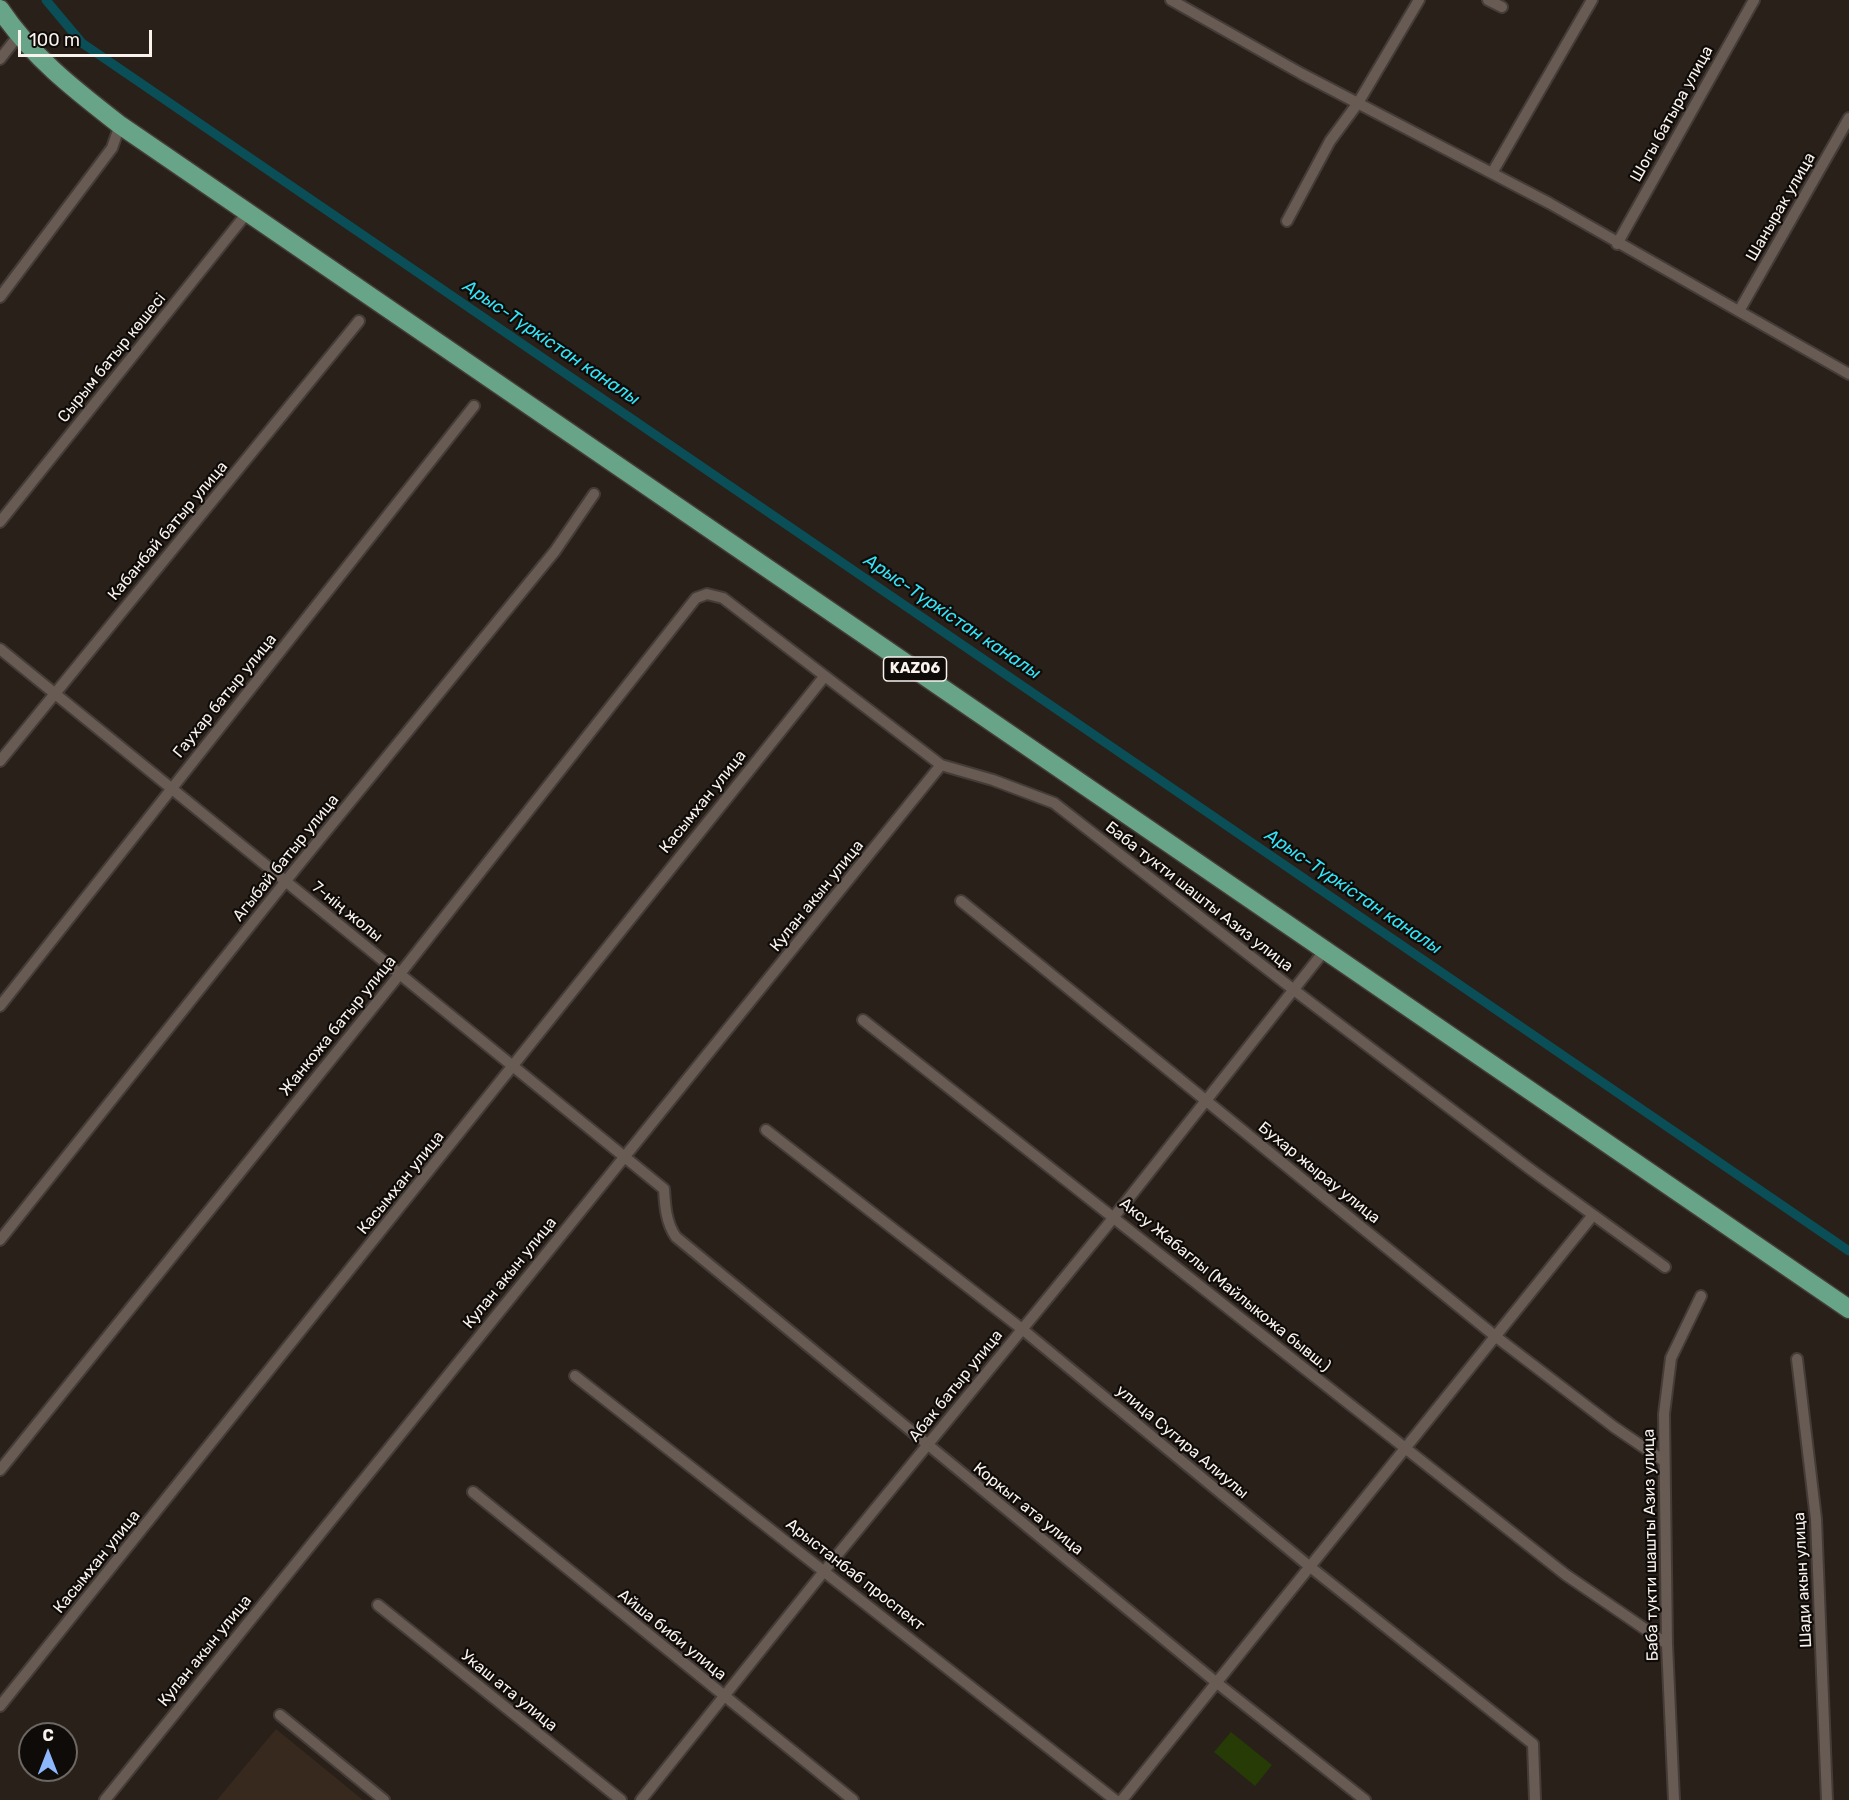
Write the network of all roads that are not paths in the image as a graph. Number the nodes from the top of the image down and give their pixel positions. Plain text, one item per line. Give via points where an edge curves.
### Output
1 (8, 0) edge
2 (1171, 0) edge
3 (1419, 0) edge
4 (1488, 0) edge
5 (1592, 0) edge
6 (1754, 0) edge
7 (1502, 7) dead end
8 (0, 9) edge
9 (18, 36) junction
10 (0, 59) edge
11 (1358, 103) junction
12 (1849, 118) edge
13 (120, 125) junction
14 (1492, 173) junction
15 (247, 213) junction
16 (1287, 221) dead end
17 (1617, 244) junction
18 (0, 297) edge
19 (1738, 311) junction
20 (359, 321) dead end
21 (1849, 374) edge
22 (474, 406) dead end
23 (594, 494) dead end
24 (0, 522) edge
25 (696, 598) joint
26 (0, 649) edge
27 (824, 676) junction
28 (54, 693) junction
29 (0, 761) edge
30 (941, 765) junction
31 (171, 786) junction
32 (286, 882) junction
33 (961, 900) dead end
34 (1325, 950) junction
35 (399, 975) junction
36 (1294, 990) junction
37 (0, 1006) edge
38 (863, 1020) dead end
39 (513, 1063) junction
40 (1205, 1100) junction
41 (766, 1130) dead end
42 (625, 1154) junction
43 (1593, 1215) junction
44 (1115, 1216) junction
45 (676, 1237) joint
46 (0, 1240) edge
47 (1665, 1268) dead end
48 (1849, 1295) edge
49 (1701, 1296) dead end
50 (1849, 1309) edge
51 (1022, 1329) junction
52 (1495, 1336) junction
53 (1797, 1359) dead end
54 (575, 1376) dead end
55 (928, 1446) junction
56 (1404, 1448) junction
57 (1664, 1461) junction
58 (0, 1470) edge
59 (473, 1492) dead end
60 (1309, 1566) junction
61 (825, 1570) junction
62 (378, 1605) dead end
63 (1667, 1644) junction
64 (1217, 1683) junction
65 (724, 1697) junction
66 (0, 1706) edge
67 (279, 1715) dead end
68 (105, 1800) edge
69 (384, 1800) edge
70 (621, 1800) edge
71 (641, 1800) edge
72 (853, 1800) edge
73 (1115, 1800) edge
74 (1122, 1800) edge
75 (1365, 1800) edge
76 (1535, 1800) edge
77 (1674, 1800) edge
78 (1827, 1800) edge

1 - 48 highway, KАZ06 via 27,29 66,69 126,116
2 - 11 street
3 - 11 street
4 - 7 street
5 - 14 street
6 - 17 street, Шогы батыра улица
8 - 9 highway, KАZ06
9 - 10 street
9 - 13 highway, KАZ06 via 59,77
11 - 14 street
11 - 16 street via 1330,141
12 - 19 street, Шанырак улица
13 - 15 highway, KАZ06
13 - 18 street via 112,148
14 - 17 street
15 - 24 street, Сырым батыр көшесі
15 - 34 highway, KАZ06
17 - 19 street
19 - 21 street
20 - 28 street, Кабанбай батыр улица
22 - 31 street, Гаухар батыр улица
23 - 32 street, Агыбай батыр улица via 555,550
25 - 27 street, Баба тукти шашты Азиз улица via 707,594 723,598
25 - 35 street, Жанкожа батыр улица
26 - 28 street, 7-нің жолы
27 - 30 street, Баба тукти шашты Азиз улица
27 - 39 street, Касымхан улица
28 - 29 street, Кабанбай батыр улица
28 - 31 street, 7-нің жолы
30 - 36 street, Баба тукти шашты Азиз улица via 1054,803
30 - 42 street, Кулан акын улица
31 - 32 street, 7-нің жолы
31 - 37 street, Гаухар батыр улица
32 - 35 street, 7-нің жолы
32 - 46 street, Агыбай батыр улица
33 - 40 street, Бухар жырау улица
34 - 36 street, Абак батыр улица
34 - 50 highway, KАZ06
35 - 39 street, 7-нің жолы
35 - 58 street, Жанкожа батыр улица
36 - 40 street, Абак батыр улица
36 - 43 street, Баба тукти шашты Азиз улица
38 - 44 street, Аксу Жабаглы (Майлыкожа бывш.)
39 - 42 street, 7-нің жолы
39 - 66 street, Касымхан улица via 475,1116
40 - 44 street, Абак батыр улица
40 - 52 street, Бухар жырау улица
41 - 51 street, улица Сугира Алиулы
42 - 45 street, 7-нің жолы via 664,1189 666,1212
42 - 68 street, Кулан акын улица
43 - 47 street, Баба тукти шашты Азиз улица
43 - 52 street
44 - 51 street, Абак батыр улица
44 - 56 street, Аксу Жабаглы (Майлыкожа бывш.)
45 - 55 street, Коркыт ата улица
49 - 57 street, Баба тукти шашты Азиз улица via 1671,1358 1664,1414
51 - 55 street, Абак батыр улица
51 - 60 street, улица Сугира Алиулы
52 - 56 street
52 - 57 street, Бухар жырау улица
53 - 78 street, Шади акын улица via 1816,1519
54 - 61 street, Арыстанбаб проспект
55 - 61 street, Абак батыр улица
55 - 64 street, Коркыт ата улица
56 - 60 street
56 - 63 street, Аксу Жабаглы (Майлыкожа бывш.) via 1566,1575
57 - 63 street, Баба тукти шашты Азиз улица
59 - 65 street, Айша биби улица
60 - 64 street
60 - 76 street, улица Сугира Алиулы via 1533,1744
61 - 65 street, Абак батыр улица
61 - 73 street, Арыстанбаб проспект
62 - 70 street, Укаш ата улица
63 - 77 street, Баба тукти шашты Азиз улица
64 - 74 street
64 - 75 street, Коркыт ата улица
65 - 71 street, Абак батыр улица
65 - 72 street, Айша биби улица
67 - 69 street

